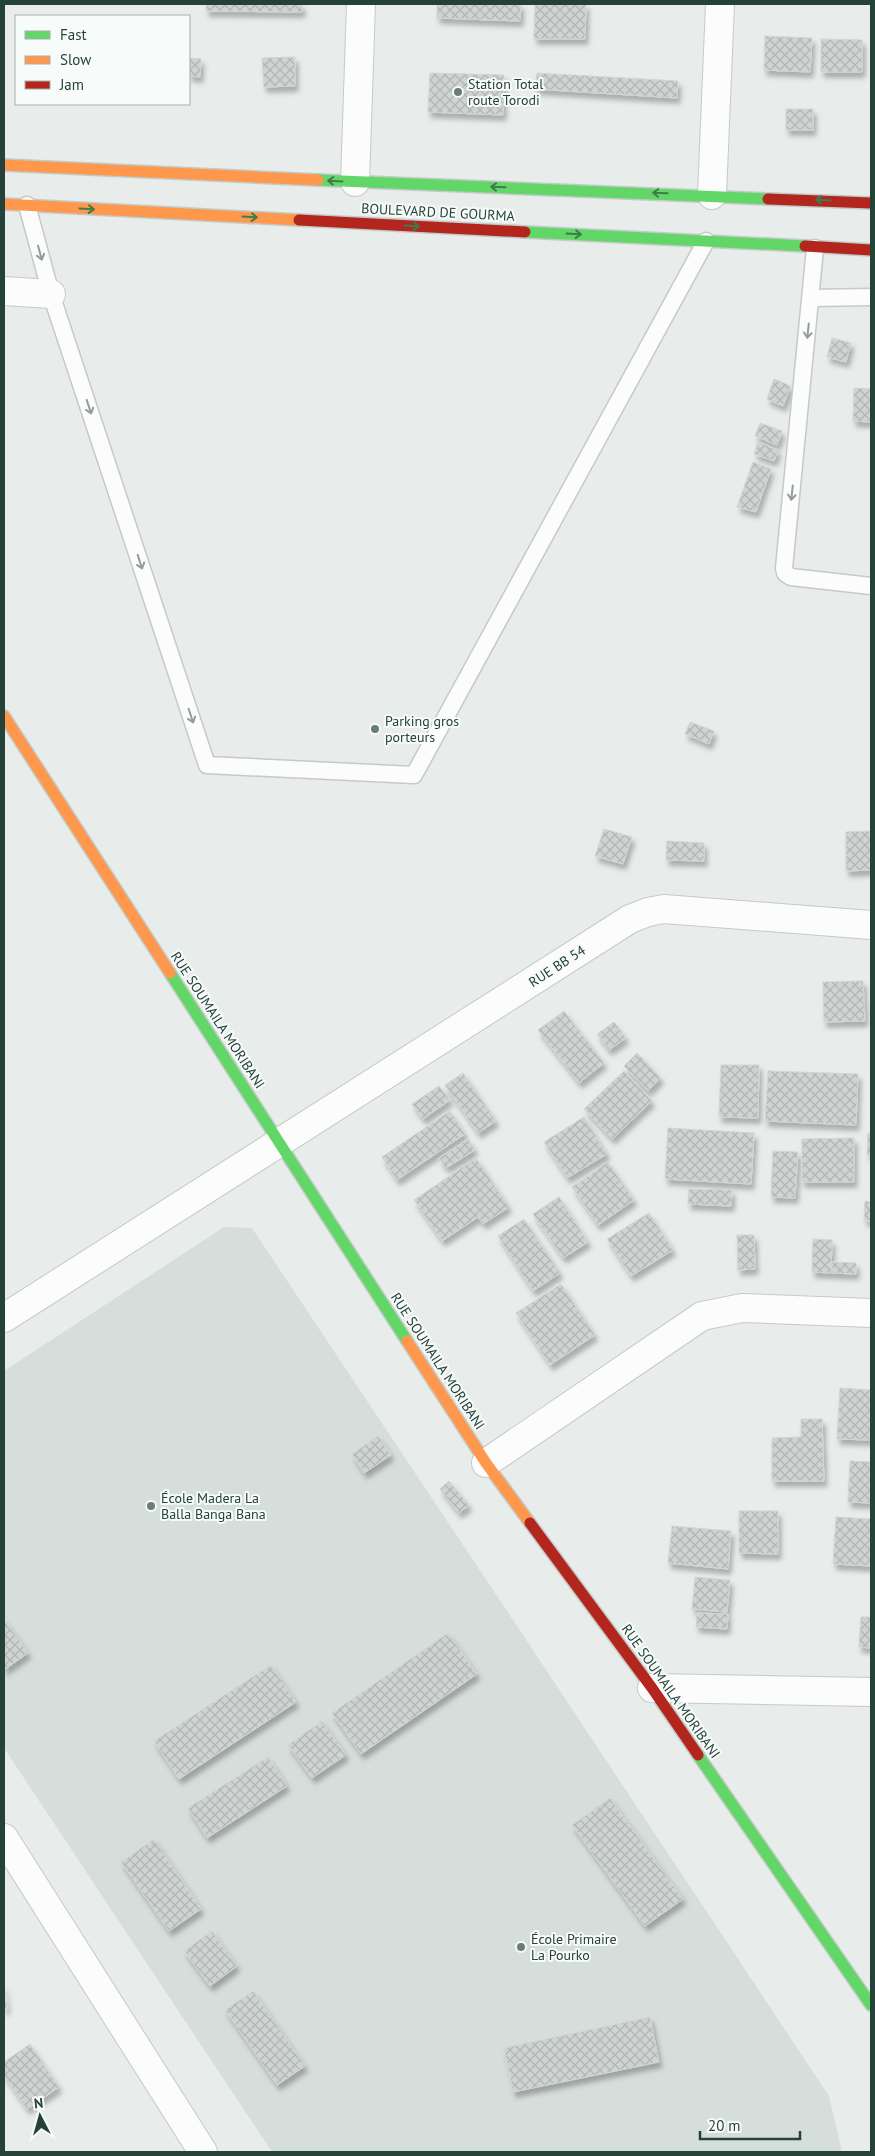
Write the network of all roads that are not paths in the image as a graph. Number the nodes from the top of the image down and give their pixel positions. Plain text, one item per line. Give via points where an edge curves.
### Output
1 (361, 4) edge
2 (720, 4) edge
3 (4, 165) edge
4 (355, 182) junction
5 (712, 195) junction
6 (871, 203) edge
7 (4, 204) edge
8 (27, 206) junction
9 (706, 241) junction
10 (815, 248) junction
11 (871, 250) edge
12 (4, 291) edge
13 (51, 294) junction
14 (871, 297) edge
15 (811, 298) junction
16 (871, 586) edge
17 (4, 716) edge
18 (871, 925) edge
19 (279, 1143) junction
20 (871, 1313) edge
21 (4, 1318) edge
22 (486, 1463) junction
23 (652, 1688) junction
24 (871, 1692) edge
25 (4, 1838) edge
26 (871, 2005) edge
27 (203, 2152) edge

1 - 4 street
2 - 5 street
4 -> 3 main road, BOULEVARD DE GOURMA
5 -> 4 main road, BOULEVARD DE GOURMA
6 -> 5 main road, BOULEVARD DE GOURMA
7 - 8 main road, BOULEVARD DE GOURMA
8 -> 9 main road, BOULEVARD DE GOURMA
8 -> 13 lane
9 - 10 main road, BOULEVARD DE GOURMA
13 -> 9 lane via 207,765 414,775
10 - 11 main road, BOULEVARD DE GOURMA
10 - 15 lane
12 - 13 street
14 - 15 lane
15 -> 16 lane via 785,573 791,577
17 - 19 main road, RUE SOUMAILA MORIBANI
18 - 19 street, RUE BB 54 via 664,910 648,912 630,919
19 - 21 street, RUE BB 54
19 - 22 main road, RUE SOUMAILA MORIBANI
20 - 22 street via 742,1308 702,1316
22 - 23 main road, RUE SOUMAILA MORIBANI
23 - 24 street
23 - 26 main road, RUE SOUMAILA MORIBANI
25 - 27 street

